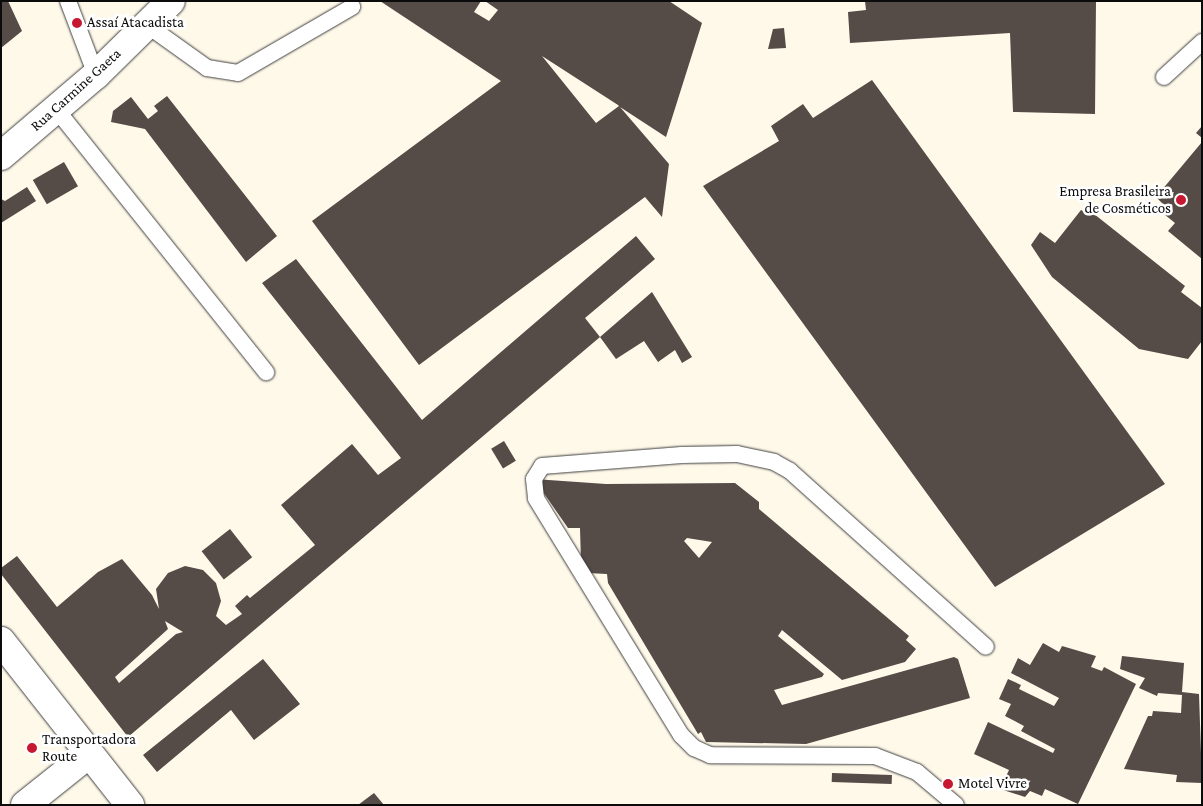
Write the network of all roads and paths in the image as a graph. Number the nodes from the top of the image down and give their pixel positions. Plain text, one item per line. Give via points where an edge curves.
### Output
1 (68, 1) edge
2 (171, 1) edge
3 (352, 6) dead end
4 (147, 25) junction
5 (1202, 42) edge
6 (96, 74) junction
7 (1164, 77) dead end
8 (56, 109) junction
9 (1, 156) edge
10 (266, 372) dead end
11 (1, 641) edge
12 (986, 647) dead end
13 (89, 754) junction
14 (25, 805) edge
15 (130, 805) edge
16 (956, 805) edge

1 - 6 lane
2 - 4 street, Rua Carmine Gaeta
3 - 4 lane via 238,73 207,68
4 - 6 street, Rua Carmine Gaeta
5 - 7 lane
6 - 8 street, Rua Carmine Gaeta
8 - 9 street, Rua Carmine Gaeta
8 - 10 lane
11 - 13 street
12 - 16 lane via 790,471 774,462 737,454 682,455 542,466 534,479 536,498 681,735 694,748 710,755 875,756 917,772
13 - 14 street
13 - 15 street

